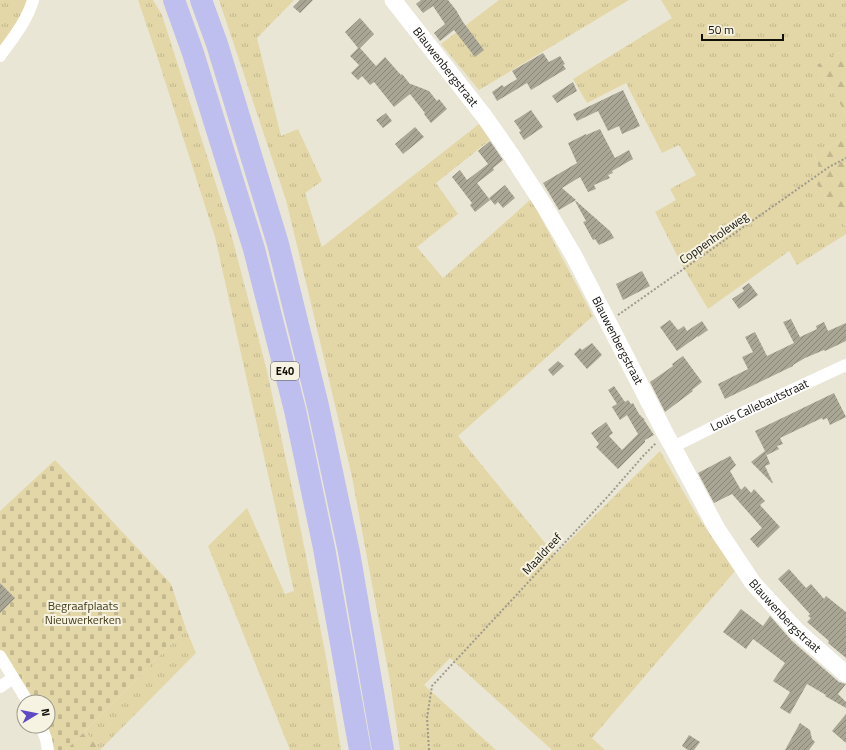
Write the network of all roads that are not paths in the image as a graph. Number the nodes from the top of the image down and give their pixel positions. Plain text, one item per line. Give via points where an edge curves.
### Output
1 (32, 0) edge
2 (174, 0) edge
3 (201, 0) edge
4 (393, 0) edge
5 (0, 56) edge
6 (846, 364) edge
7 (670, 441) junction
8 (0, 656) edge
9 (846, 674) edge
10 (13, 678) junction
11 (0, 687) edge
12 (23, 694) edge
13 (44, 734) edge
14 (48, 750) edge
15 (360, 750) edge
16 (383, 750) edge

1 - 5 street via 27,15
2 - 15 highway, E40 via 254,249 295,410 324,548
3 - 16 highway, E40 via 217,44 278,244 318,406 349,552
4 - 7 street, Blauwenbergstraat via 484,116 545,207 574,256
6 - 7 street, Louis Callebautstraat via 734,417
7 - 9 street, Blauwenbergstraat via 717,529 754,583 797,631
8 - 10 street
10 - 11 street
10 - 12 street
13 - 14 street

